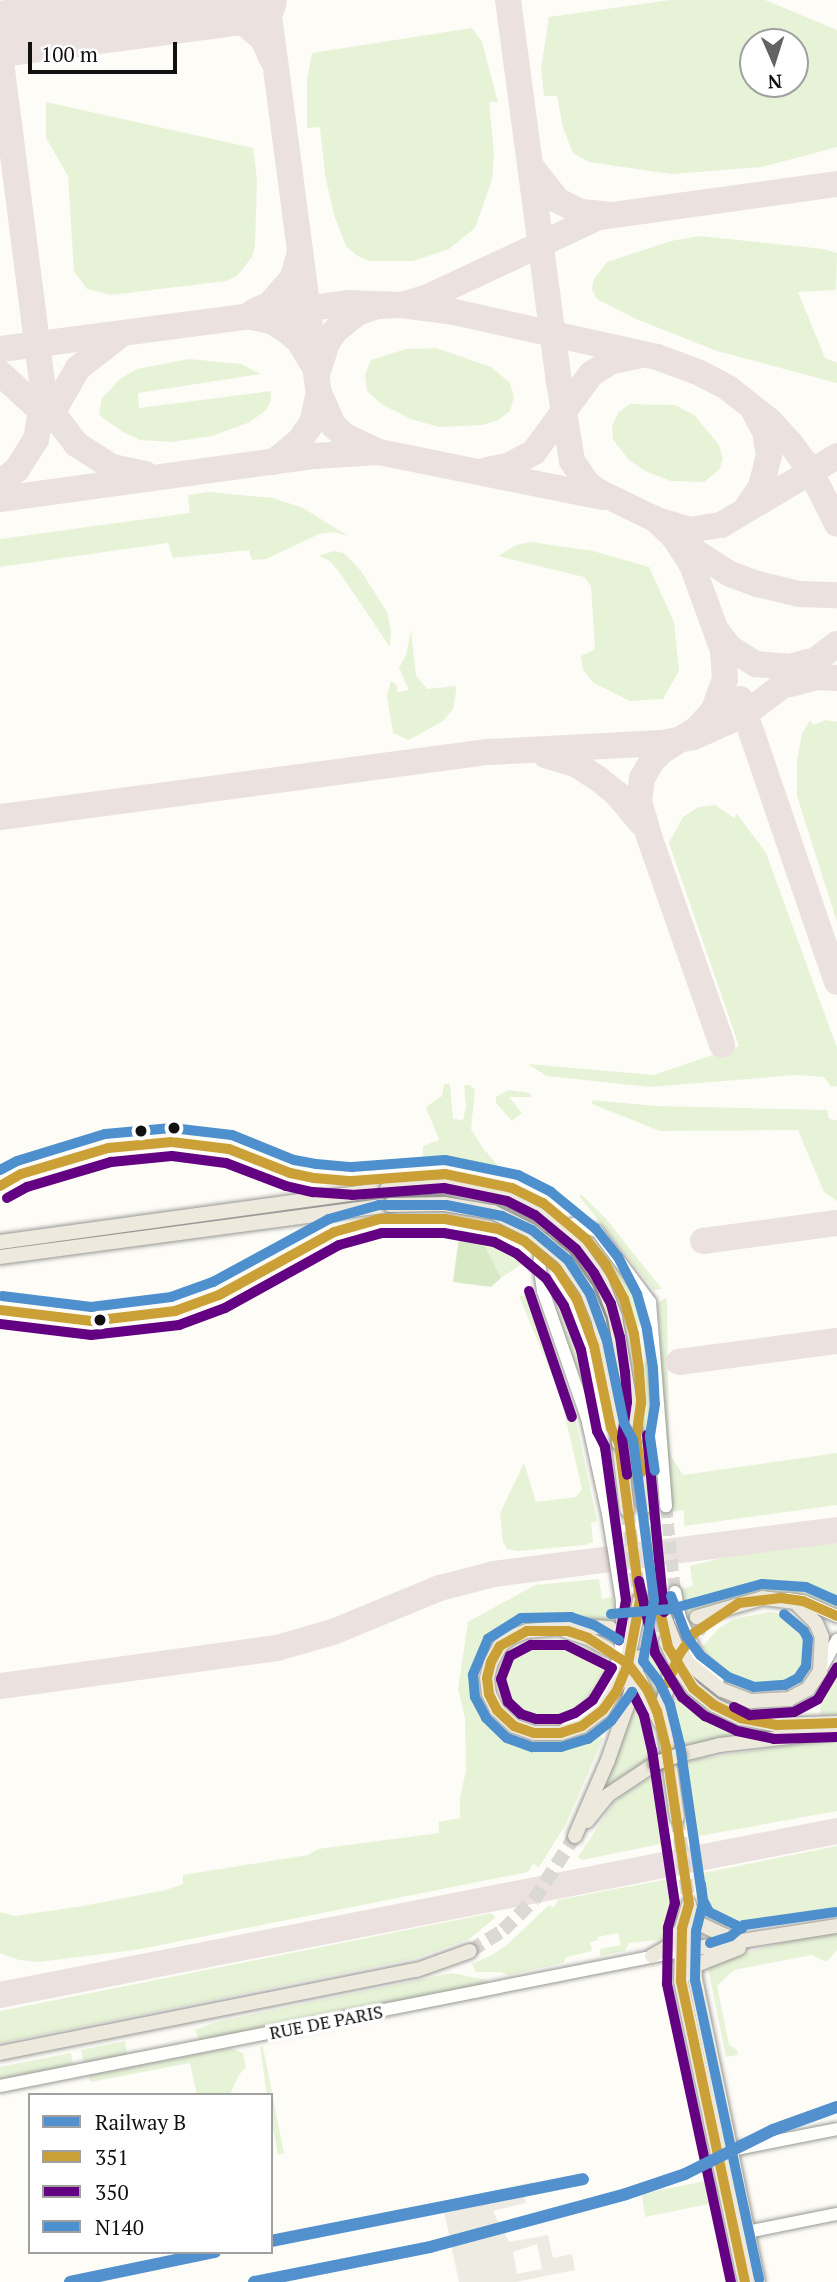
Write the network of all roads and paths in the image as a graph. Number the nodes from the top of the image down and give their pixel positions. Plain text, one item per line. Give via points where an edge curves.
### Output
1 (0, 1242) edge
2 (0, 1257) edge
3 (645, 1506) tunnel mouth
4 (666, 1506) tunnel mouth
5 (627, 1510) tunnel mouth
6 (675, 1592) tunnel mouth
7 (781, 1598) junction
8 (837, 1616) edge
9 (699, 1622) tunnel mouth
10 (610, 1628) tunnel mouth
11 (547, 1629) junction
12 (837, 1640) edge
13 (608, 1648) dead end
14 (820, 1671) junction
15 (670, 1674) dead end
16 (638, 1676) dead end
17 (751, 1701) junction
18 (837, 1723) edge
19 (561, 1732) junction
20 (837, 1732) edge
21 (666, 1747) junction
22 (677, 1817) tunnel mouth
23 (689, 1904) junction
24 (837, 1926) edge
25 (682, 1929) junction
26 (741, 1940) junction
27 (686, 1950) junction
28 (470, 1951) tunnel mouth
29 (652, 1956) junction
30 (686, 1968) junction
31 (0, 2053) edge
32 (0, 2086) edge
33 (837, 2129) edge
34 (731, 2150) junction
35 (837, 2214) edge
36 (747, 2232) junction
37 (745, 2282) edge
38 (758, 2282) edge

1 - 3 main road, bridge via 387,1189 475,1187 525,1205 579,1249 601,1280 625,1358
2 - 5 main road, bridge via 390,1205 444,1204 493,1212 531,1231 564,1258 586,1289 608,1364
4 - 19 street via 650,1302 597,1231 574,1224 541,1250 539,1264 543,1291 587,1419 608,1514 623,1634 617,1664 605,1689
6 - 17 street via 680,1618 698,1657 716,1678
7 - 8 street via 803,1601
7 - 9 main road via 739,1603
7 - 14 main road via 795,1602 816,1623 822,1637
10 - 11 main road
11 - 13 main road via 588,1638
11 - 19 main road via 527,1631 500,1646 491,1662 488,1686 497,1710 514,1726 534,1733
12 - 14 street
14 - 17 main road via 808,1689 789,1699
15 - 21 main road via 664,1699
16 - 21 main road via 657,1711
17 - 18 main road via 722,1690 689,1664 656,1596 668,1647 679,1668 693,1688 715,1706 741,1718 777,1725
19 - 20 main road, bridge via 582,1726 603,1710 616,1692 631,1652 640,1600 640,1651 629,1700 575,1836 608,1795 656,1763 720,1745
21 - 22 main road
23 - 25 main road
23 - 26 main road via 698,1923
23 - 27 main road via 693,1931
24 - 26 main road
25 - 27 main road
25 - 29 main road, RUE DE PARIS via 669,1946
26 - 27 main road
26 - 30 main road via 739,1948
27 - 29 street, RUE DE PARIS
27 - 30 main road
28 - 31 main road via 417,1970
29 - 32 street, RUE DE PARIS
30 - 34 main road
30 - 37 main road
33 - 34 street
34 - 36 main road
35 - 36 street
36 - 38 main road

